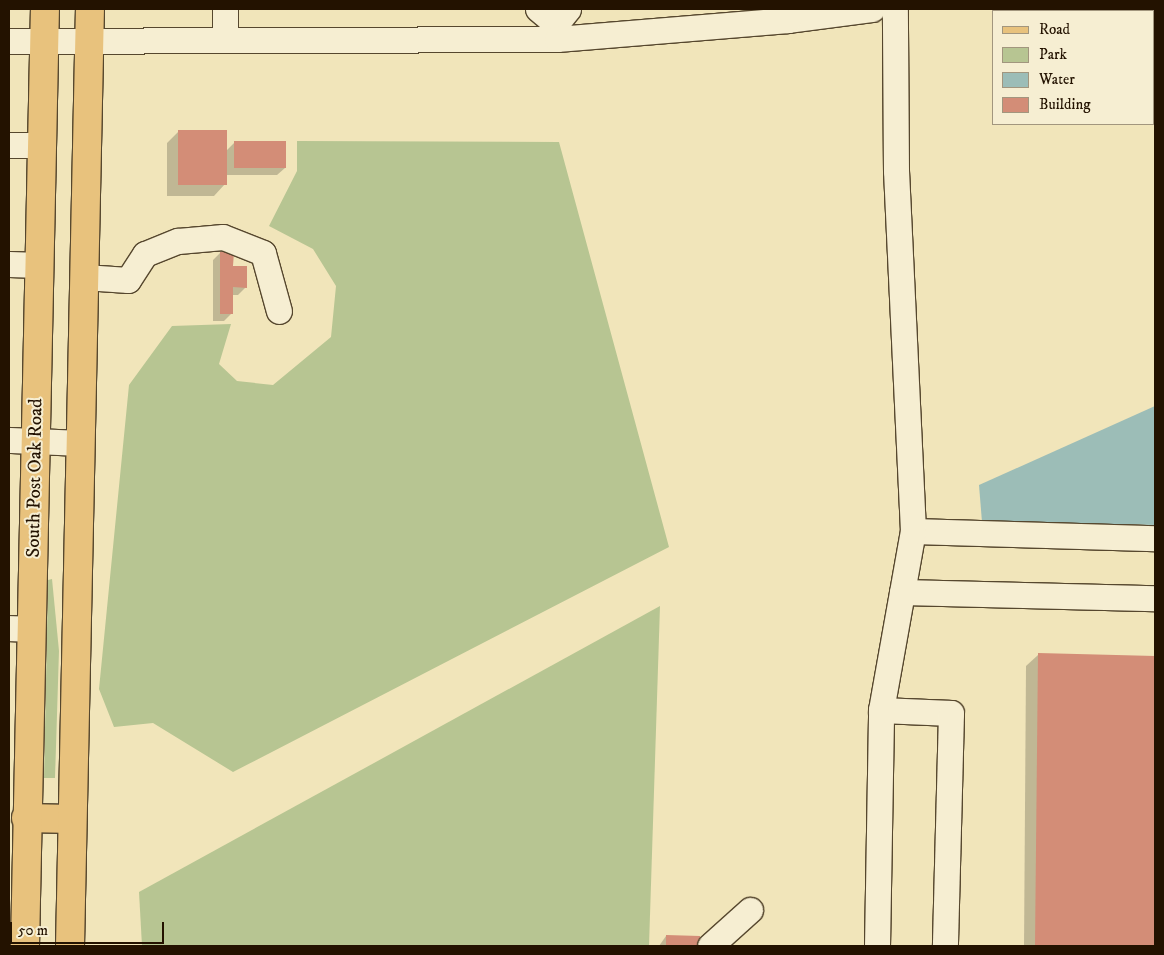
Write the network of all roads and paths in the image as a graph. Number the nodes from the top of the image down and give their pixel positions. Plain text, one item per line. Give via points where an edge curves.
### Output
1 (45, 9) edge
2 (90, 9) edge
3 (225, 9) edge
4 (872, 9) edge
5 (895, 9) edge
6 (788, 14) edge
7 (555, 20) edge
8 (225, 38) junction
9 (9, 41) edge
10 (89, 41) junction
11 (44, 42) junction
12 (9, 145) edge
13 (42, 146) junction
14 (9, 264) edge
15 (40, 265) junction
16 (84, 277) junction
17 (279, 311) dead end
18 (9, 440) edge
19 (36, 441) junction
20 (81, 443) junction
21 (913, 531) junction
22 (1155, 538) edge
23 (902, 592) junction
24 (1155, 598) edge
25 (20, 629) edge
26 (881, 710) junction
27 (17, 818) edge
28 (72, 818) junction
29 (750, 910) dead end
30 (25, 946) edge
31 (70, 946) edge
32 (710, 946) edge
33 (877, 946) edge
34 (945, 946) edge

1 - 11 main road, South Post Oak Road
2 - 10 main road
3 - 8 street
4 - 6 street
5 - 21 street via 896,171
6 - 7 street
7 - 8 street
8 - 10 street
9 - 11 street
10 - 11 street
10 - 16 main road
11 - 13 main road, South Post Oak Road
12 - 13 street
13 - 15 main road, South Post Oak Road
14 - 15 street
15 - 19 main road, South Post Oak Road
16 - 17 street via 128,280 145,254 178,241 223,237 263,253
16 - 20 main road
18 - 19 street
19 - 20 street
19 - 25 main road, South Post Oak Road
20 - 28 main road
21 - 22 street
21 - 23 street
23 - 24 street
23 - 26 street
25 - 27 main road, South Post Oak Road
26 - 33 street
26 - 34 street via 951,713
27 - 28 main road
27 - 30 main road, South Post Oak Road
28 - 31 main road
29 - 32 street

